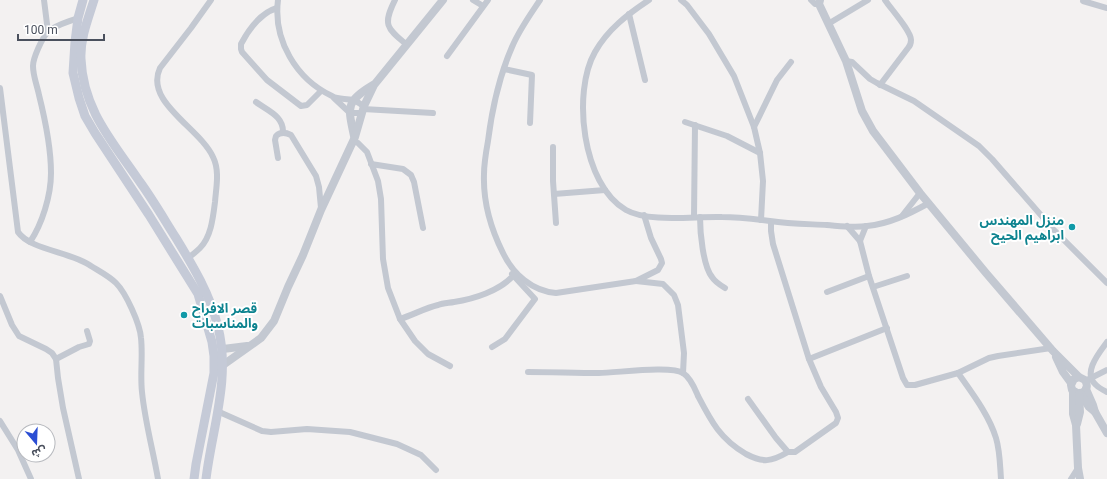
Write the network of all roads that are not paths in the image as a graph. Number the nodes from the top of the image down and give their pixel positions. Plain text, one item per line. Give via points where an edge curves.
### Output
1 (44, 0) edge
2 (83, 0) edge
3 (94, 0) edge
4 (210, 0) edge
5 (278, 0) edge
6 (395, 0) edge
7 (443, 0) edge
8 (473, 0) edge
9 (488, 0) edge
10 (540, 0) edge
11 (649, 0) edge
12 (681, 0) edge
13 (811, 0) edge
14 (868, 0) edge
15 (885, 0) edge
16 (1083, 1) dead end
17 (687, 2) edge
18 (820, 2) edge
19 (483, 6) junction
20 (277, 8) junction
21 (1107, 8) edge
22 (629, 14) junction
23 (78, 18) junction
24 (828, 24) junction
25 (48, 32) junction
26 (406, 44) junction
27 (447, 56) dead end
28 (846, 61) junction
29 (792, 62) dead end
30 (504, 69) junction
31 (645, 80) dead end
32 (374, 85) junction
33 (880, 85) junction
34 (0, 88) edge
35 (322, 91) junction
36 (334, 98) junction
37 (353, 100) junction
38 (256, 102) dead end
39 (363, 109) junction
40 (433, 113) dead end
41 (350, 114) junction
42 (530, 122) dead end
43 (685, 122) dead end
44 (695, 125) junction
45 (754, 127) junction
46 (99, 131) junction
47 (283, 133) junction
48 (354, 139) junction
49 (553, 147) dead end
50 (760, 153) junction
51 (278, 158) dead end
52 (371, 164) junction
53 (606, 190) junction
54 (920, 193) junction
55 (554, 194) junction
56 (929, 203) junction
57 (321, 210) junction
58 (644, 215) junction
59 (697, 217) junction
60 (902, 217) junction
61 (761, 220) junction
62 (771, 222) junction
63 (556, 223) dead end
64 (847, 226) junction
65 (866, 226) junction
66 (423, 228) dead end
67 (860, 241) junction
68 (30, 242) junction
69 (188, 258) junction
70 (509, 265) junction
71 (513, 276) junction
72 (869, 276) junction
73 (907, 276) dead end
74 (636, 282) junction
75 (1107, 283) edge
76 (873, 287) junction
77 (724, 288) dead end
78 (827, 292) dead end
79 (0, 296) edge
80 (400, 319) junction
81 (887, 328) junction
82 (87, 331) dead end
83 (1107, 342) edge
84 (248, 346) junction
85 (492, 347) dead end
86 (223, 349) junction
87 (1052, 350) junction
88 (56, 359) junction
89 (809, 359) junction
90 (223, 365) junction
91 (450, 366) dead end
92 (1107, 370) edge
93 (528, 372) dead end
94 (683, 373) junction
95 (958, 373) junction
96 (1080, 386) junction
97 (1107, 392) edge
98 (748, 399) dead end
99 (217, 411) junction
100 (0, 421) edge
101 (1107, 433) edge
102 (200, 446) junction
103 (212, 448) junction
104 (788, 452) junction
105 (1078, 468) junction
106 (436, 470) dead end
107 (31, 479) edge
108 (79, 479) edge
109 (158, 479) edge
110 (194, 479) edge
111 (206, 479) edge
112 (1001, 479) edge
113 (1071, 479) edge
114 (1080, 479) edge

1 - 25 street
2 - 23 main road
3 - 46 main road via 86,24 81,57 87,94
4 - 69 street via 160,68 156,80 159,92 169,108 205,144 214,158 217,170 214,216 209,233 200,248
5 - 20 street
6 - 26 street via 389,12 388,27 391,33
7 - 26 street
8 - 19 street
9 - 19 street
10 - 30 street via 512,46
11 - 22 street
12 - 17 street
13 - 18 street via 815,4
14 - 24 street
15 - 33 street via 910,34 911,44
16 - 21 street
17 - 45 street via 734,76
18 - 24 street
19 - 27 street
20 - 35 street via 283,44 290,58 300,73
20 - 35 street via 258,20 241,44 242,52 267,80 301,106 307,106
22 - 31 street
22 - 53 street via 605,36 594,53 584,88 586,145 594,168
23 - 25 street
23 - 46 main road via 73,73 85,116
24 - 28 street
25 - 68 street via 33,64 47,140 50,184 36,233
26 - 32 street
28 - 33 street via 852,62
28 - 54 street via 862,111 873,131
29 - 45 street via 777,80
30 - 42 street via 532,76
30 - 70 street via 490,122 484,174 490,224
32 - 37 street
32 - 39 street
33 - 75 street via 914,101 979,146 1053,229
34 - 68 street via 17,229
35 - 36 street
36 - 37 street
36 - 41 street
37 - 39 street
37 - 41 street
38 - 47 street via 277,116 283,126
39 - 40 street
39 - 41 street
39 - 48 street
41 - 48 street
43 - 44 street
44 - 50 street via 727,136
44 - 59 street
45 - 50 street
46 - 69 main road via 145,189
46 - 102 main road via 198,294 214,356 213,379
47 - 51 street via 276,136 275,140
47 - 57 street via 291,135 316,176
48 - 52 street via 367,152
48 - 57 street
49 - 55 street
50 - 61 street via 763,180
52 - 66 street via 403,169 411,175
52 - 80 street via 380,193 383,259 388,288
53 - 55 street
53 - 58 street via 625,209
54 - 56 street
54 - 60 street
55 - 63 street
56 - 60 street
56 - 87 street
57 - 84 street via 274,320 261,338
58 - 59 street
58 - 74 street via 662,263 658,270
59 - 61 street
59 - 77 street via 708,270
60 - 65 street
61 - 62 street
62 - 64 street
62 - 89 street via 773,244
64 - 65 street
64 - 67 street
65 - 67 street
67 - 72 street
68 - 109 street via 88,263 116,282 124,294 138,322 141,338 141,386
69 - 86 main road via 212,306
70 - 71 street
70 - 74 street via 522,279 546,292 556,293
71 - 80 street via 500,287
71 - 85 street via 535,299 505,339
72 - 76 street
72 - 78 street
73 - 76 street
74 - 94 street via 663,284 674,295 678,305 684,353
76 - 81 street
79 - 88 street via 19,336 46,349
80 - 91 street via 415,341 428,354
81 - 89 street
81 - 95 street via 907,385
82 - 88 street via 90,342 88,344
83 - 96 street
84 - 86 street
84 - 90 street
86 - 90 main road
87 - 95 street via 988,358
87 - 96 street
88 - 108 street via 63,408
89 - 104 street via 838,418 836,423 795,452
90 - 99 main road
92 - 96 street
93 - 94 street via 600,373 653,369
94 - 104 street via 691,382 710,419 722,436 735,448 761,461 775,459
95 - 112 street via 994,431
96 - 97 street via 1095,385
96 - 101 street
96 - 105 street via 1080,412 1076,425
98 - 104 street
99 - 103 main road
99 - 106 street via 262,431 307,429 350,432 396,444 420,455
100 - 107 street
102 - 103 main road
102 - 110 main road
103 - 111 main road
105 - 113 street
105 - 114 street

